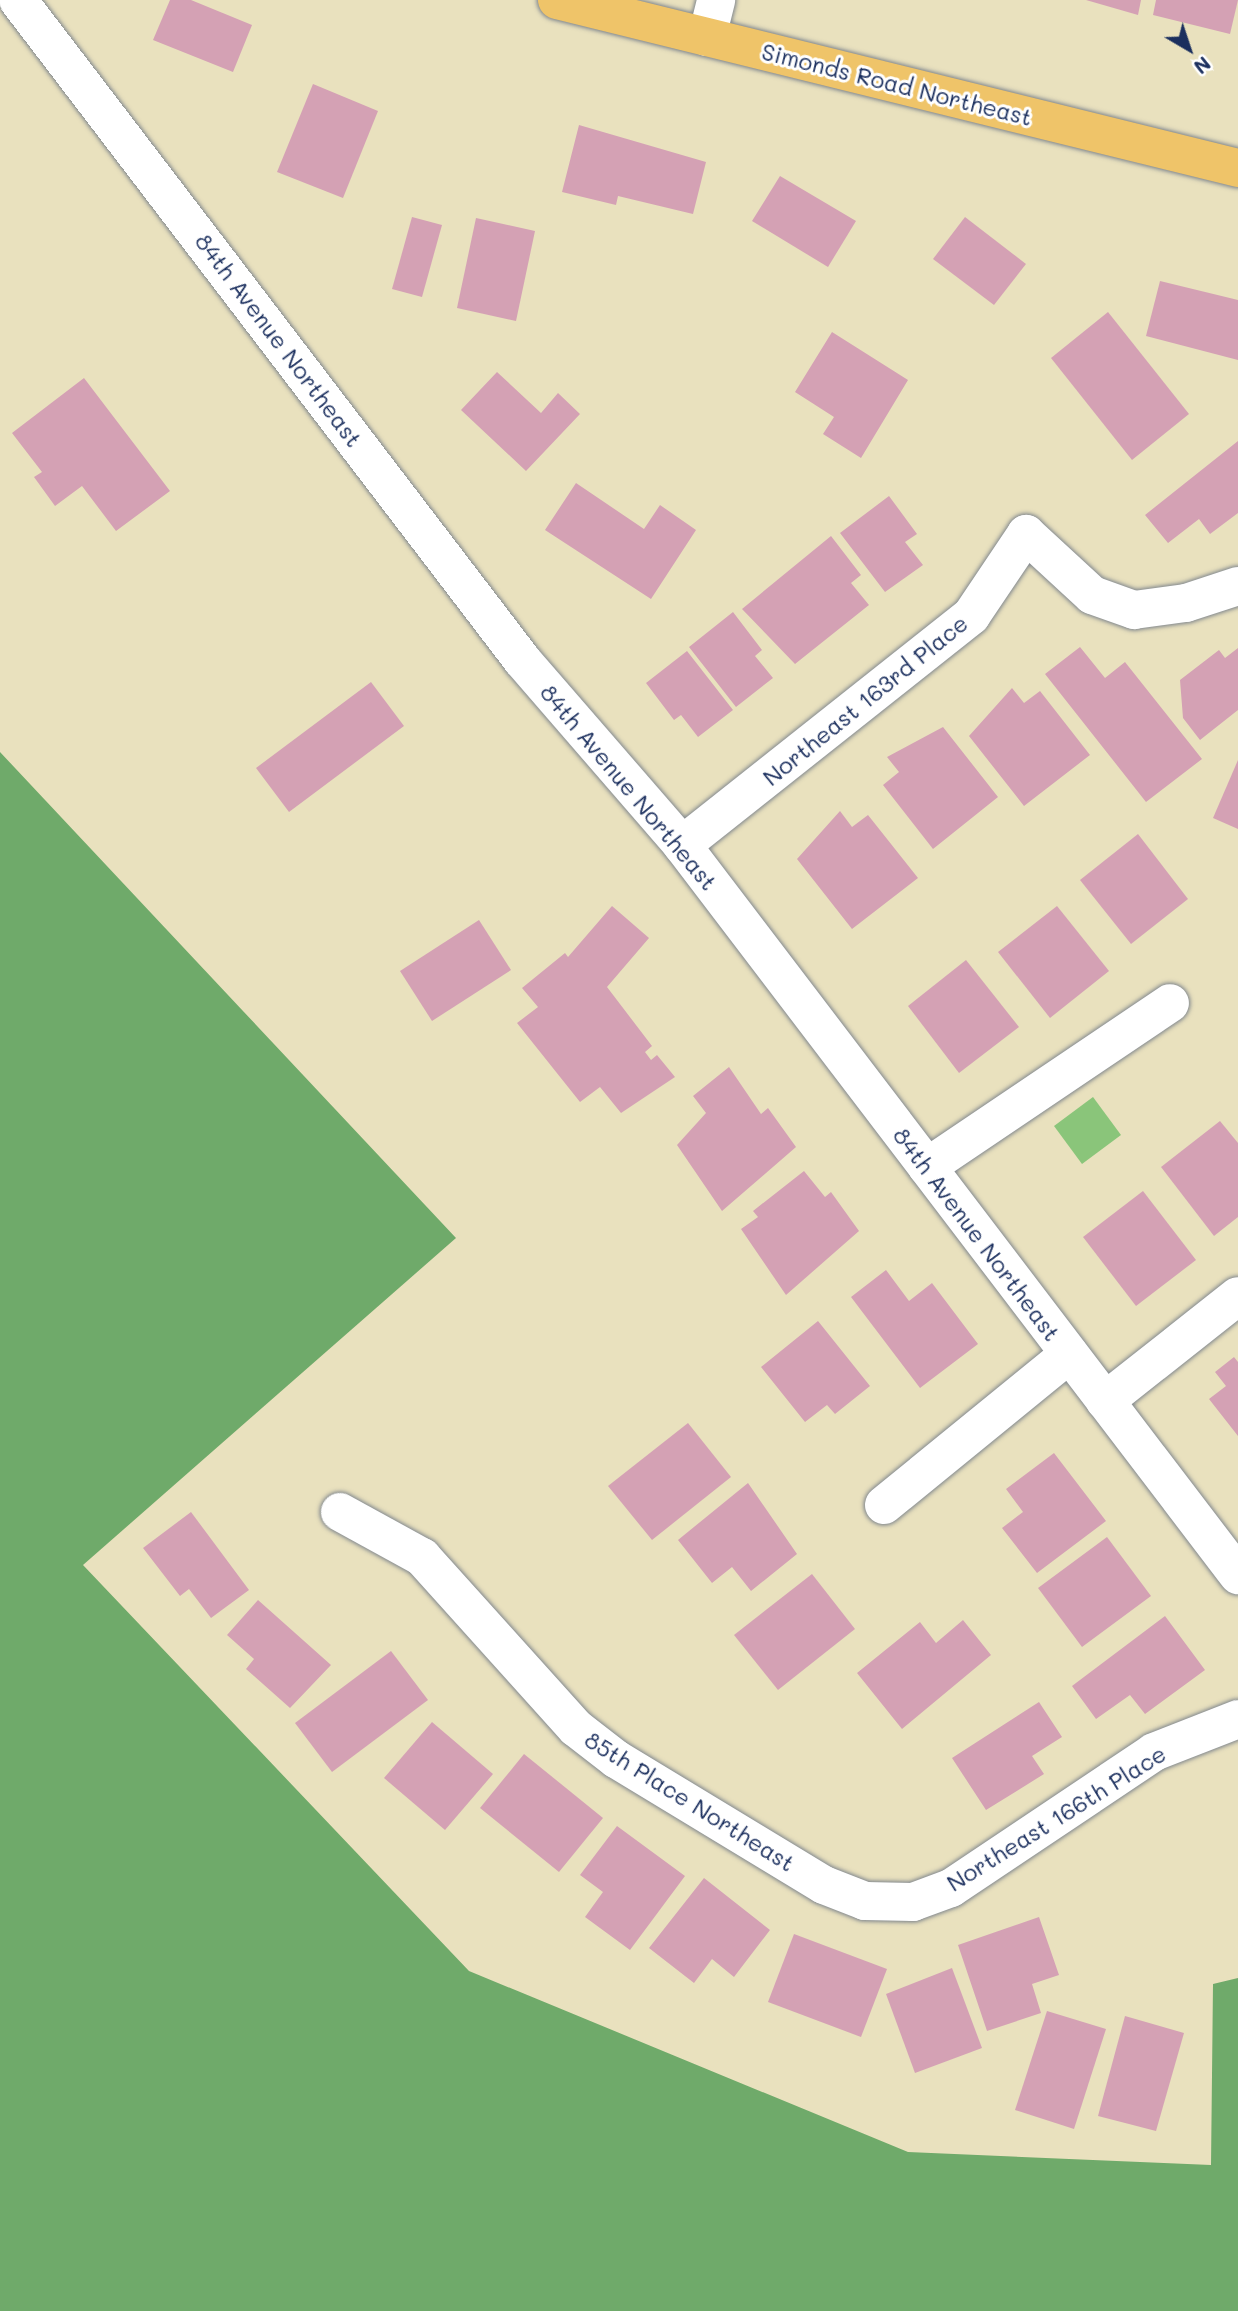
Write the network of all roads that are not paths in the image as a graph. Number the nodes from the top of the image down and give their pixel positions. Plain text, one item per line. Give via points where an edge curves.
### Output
1 (18, 0) edge
2 (557, 0) edge
3 (716, 0) edge
4 (647, 11) edge
5 (707, 37) junction
6 (1238, 168) edge
7 (1238, 586) edge
8 (682, 845) junction
9 (1170, 1003) dead end
10 (927, 1167) junction
11 (1238, 1296) edge
12 (1069, 1354) junction
13 (1105, 1401) junction
14 (884, 1505) dead end
15 (341, 1512) dead end
16 (1238, 1574) edge
17 (1238, 1719) edge
18 (913, 1902) joint

1 - 8 street, 84th Avenue Northeast via 522,660
2 - 4 main road, Simonds Road Northeast
3 - 5 street
4 - 5 main road, Simonds Road Northeast
5 - 6 main road, Simonds Road Northeast
7 - 8 street, Northeast 163rd Place via 1186,603 1134,610 1092,595 1026,534 971,616
8 - 10 street, 84th Avenue Northeast
9 - 10 street
10 - 12 street, 84th Avenue Northeast
11 - 13 street
12 - 13 street, 84th Avenue Northeast
12 - 14 street
13 - 16 street, 84th Avenue Northeast
15 - 18 street, 85th Place Northeast via 422,1557 576,1728 616,1759 824,1885 865,1901
17 - 18 street, Northeast 166th Place via 1154,1752 951,1888

